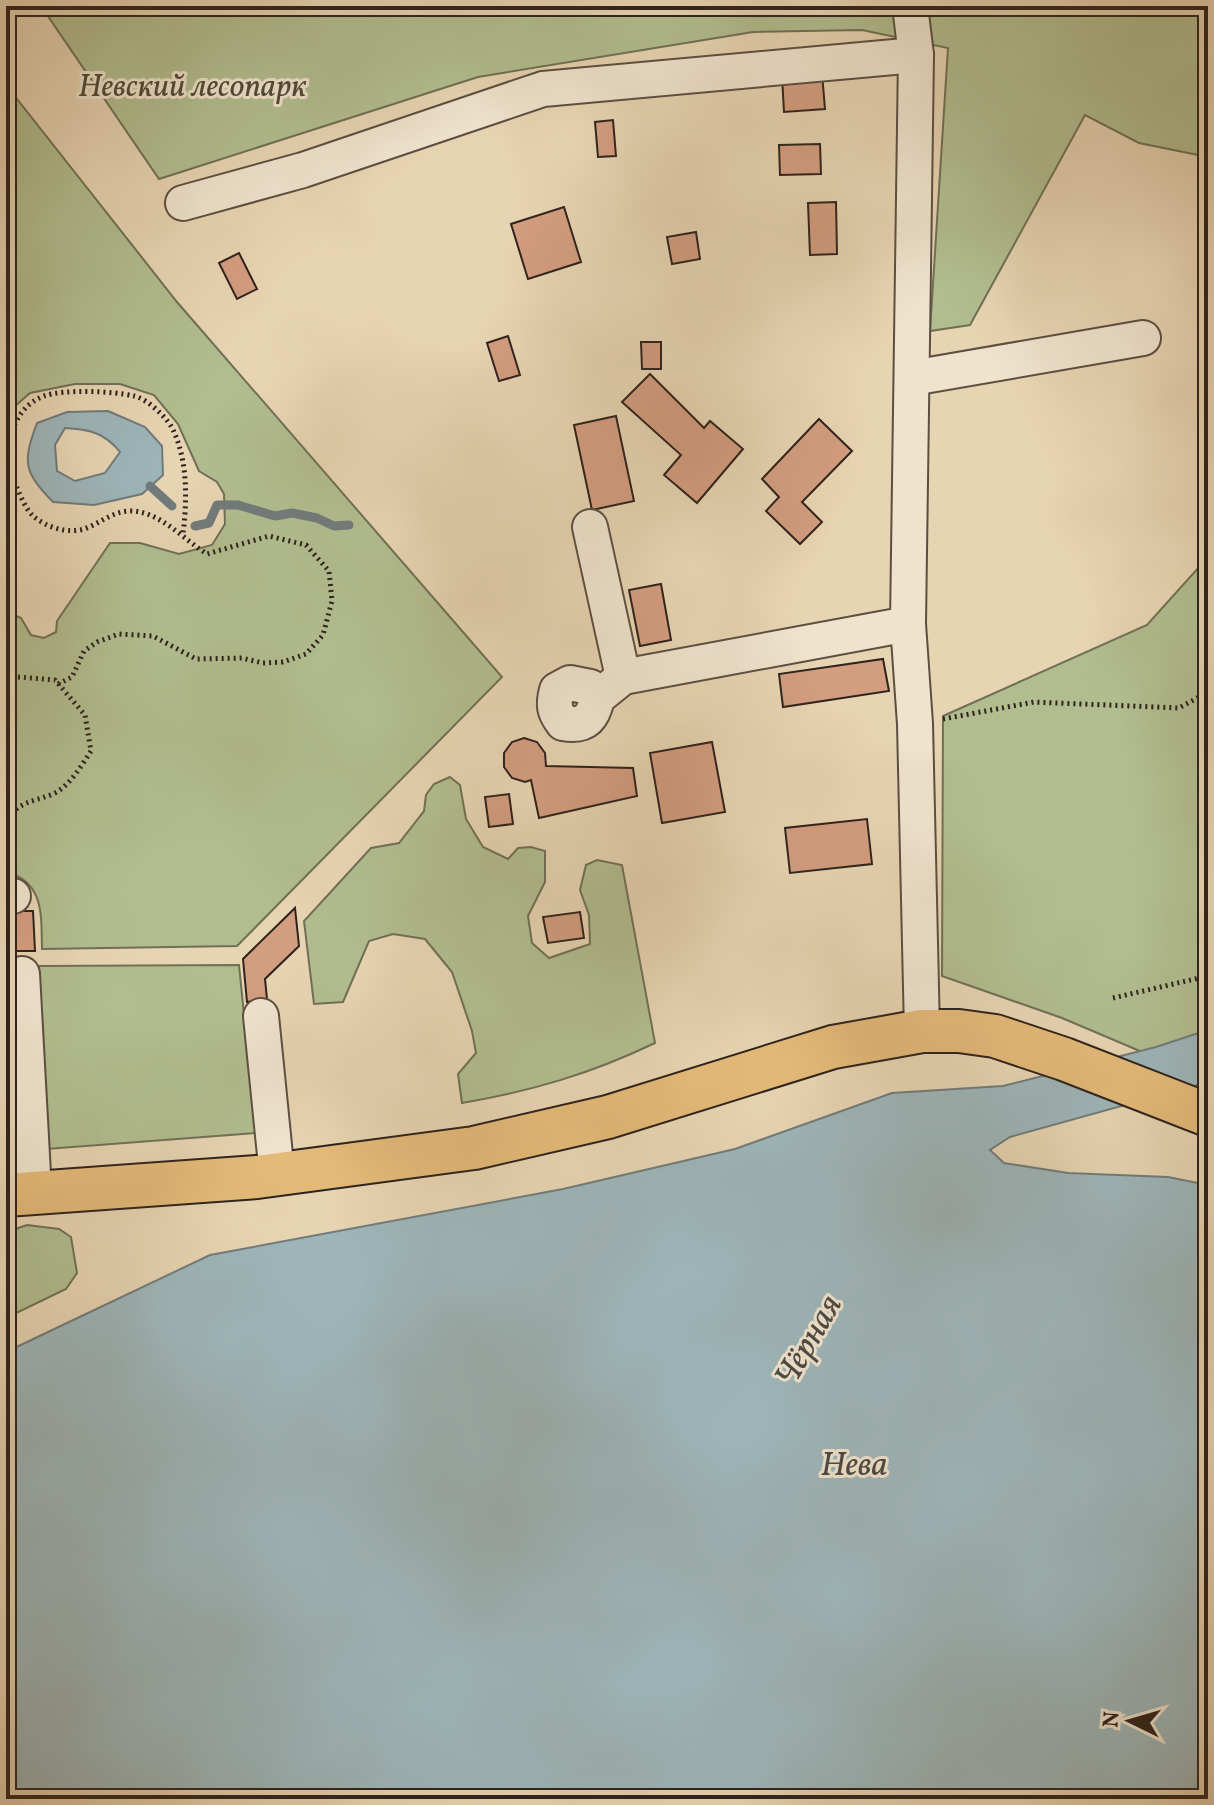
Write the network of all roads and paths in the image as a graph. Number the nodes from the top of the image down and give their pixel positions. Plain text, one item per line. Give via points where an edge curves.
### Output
1 (910, 6) edge
2 (916, 55) junction
3 (183, 203) dead end
4 (1143, 338) dead end
5 (912, 378) junction
6 (590, 527) dead end
7 (183, 534) junction
8 (908, 624) junction
9 (6, 676) edge
10 (58, 684) junction
11 (1208, 692) edge
12 (915, 724) junction
13 (6, 823) edge
14 (22, 974) dead end
15 (1208, 976) edge
16 (1113, 998) dead end
17 (261, 1016) dead end
18 (922, 1031) junction
19 (1206, 1115) edge
20 (277, 1175) junction
21 (20, 1194) edge

1 - 2 street
2 - 3 street via 543,89 303,170
2 - 5 street
4 - 5 street
5 - 8 street
6 - 8 street via 610,688
7 - 7 path via 130,511 102,518 83,530 55,529 31,514 7,463 10,433 26,409 41,397 66,392 137,396 158,412 174,430 181,457 187,500
7 - 10 path via 207,554 269,536 306,545 329,571 332,601 323,635 306,654 263,663 196,659 153,636 119,634 84,651 72,677
8 - 12 street
9 - 10 path
10 - 13 path via 85,715 91,751 71,779 54,793 28,800
11 - 12 path via 1179,708 1034,702
12 - 18 street
14 - 21 street
15 - 16 path
17 - 20 street
18 - 19 main road via 995,1036
18 - 20 main road via 833,1047 608,1117 474,1148
20 - 21 main road

